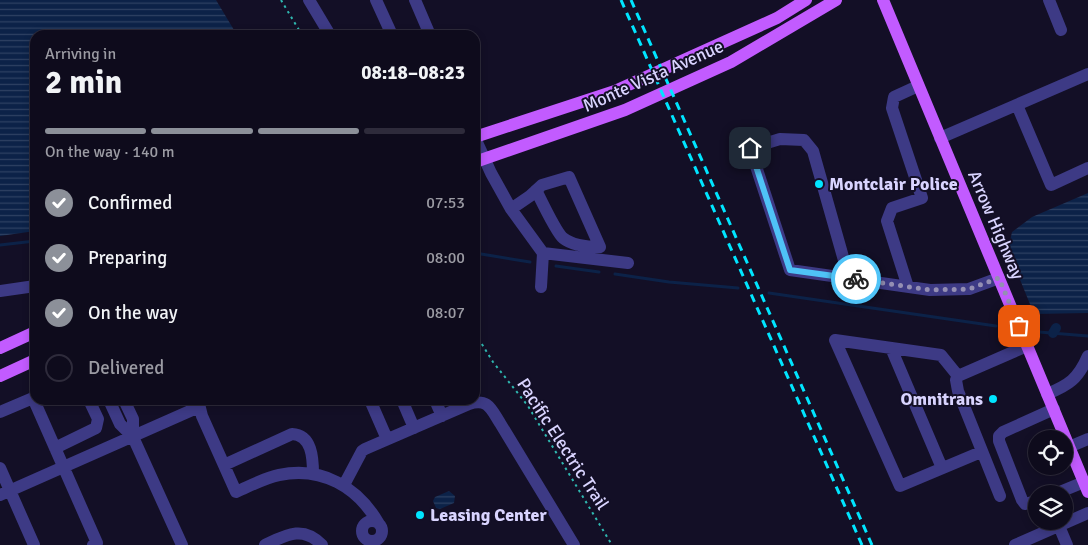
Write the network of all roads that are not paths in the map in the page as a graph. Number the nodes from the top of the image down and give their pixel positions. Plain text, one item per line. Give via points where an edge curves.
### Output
1 (309, 0) edge
2 (376, 0) edge
3 (414, 0) edge
4 (806, 0) edge
5 (836, 0) edge
6 (883, 0) edge
7 (1049, 0) edge
8 (327, 30) edge
9 (390, 30) edge
10 (428, 30) edge
11 (1061, 30) dead end
12 (1088, 74) edge
13 (918, 86) junction
14 (1017, 105) junction
15 (480, 136) edge
16 (940, 138) junction
17 (480, 160) edge
18 (1088, 168) edge
19 (536, 190) junction
20 (510, 209) junction
21 (543, 253) junction
22 (628, 263) dead end
23 (849, 278) junction
24 (999, 278) junction
25 (30, 287) edge
26 (541, 287) dead end
27 (908, 287) junction
28 (0, 291) edge
29 (30, 334) edge
30 (1027, 346) junction
31 (0, 348) edge
32 (891, 348) junction
33 (1088, 356) edge
34 (30, 362) edge
35 (0, 376) edge
36 (958, 376) junction
37 (1047, 394) junction
38 (30, 398) edge
39 (480, 403) edge
40 (38, 405) edge
41 (91, 405) edge
42 (111, 405) edge
43 (126, 405) edge
44 (197, 405) edge
45 (199, 405) edge
46 (372, 405) edge
47 (404, 405) edge
48 (437, 405) edge
49 (462, 405) edge
50 (1054, 409) junction
51 (0, 412) edge
52 (442, 416) junction
53 (414, 428) junction
54 (1062, 430) edge
55 (133, 436) junction
56 (1088, 439) edge
57 (387, 440) junction
58 (1073, 446) edge
59 (55, 448) junction
60 (981, 452) junction
61 (1073, 457) edge
62 (224, 465) junction
63 (63, 467) junction
64 (0, 468) edge
65 (942, 468) junction
66 (313, 474) junction
67 (344, 485) junction
68 (1086, 487) edge
69 (1073, 490) edge
70 (5, 493) edge
71 (1000, 496) dead end
72 (1028, 503) edge
73 (1088, 513) edge
74 (1073, 520) edge
75 (1050, 530) edge
76 (1061, 530) edge
77 (34, 545) edge
78 (92, 545) edge
79 (182, 545) edge
80 (265, 545) edge
81 (322, 545) edge
82 (387, 545) edge
83 (574, 545) edge
84 (1015, 545) edge
85 (1067, 545) edge

1 - 8 street
2 - 9 street
3 - 10 street
4 - 15 main road, Monte Vista Avenue via 777,18 615,91
5 - 17 main road, Monte Vista Avenue via 731,62 625,110
6 - 13 main road, Arrow Highway
7 - 11 street
12 - 14 street
13 - 16 main road, Arrow Highway
13 - 27 street via 894,97 892,108 922,198 892,208 887,220
14 - 16 street
14 - 18 street via 1051,185
16 - 24 main road, Arrow Highway
17 - 20 street
19 - 19 street via 569,177 600,247 585,247 562,237
19 - 20 street
20 - 21 street
21 - 22 street
21 - 26 street
23 - 23 street via 790,270 750,148 780,139 804,140 813,151
23 - 27 street
24 - 27 street via 969,289
24 - 30 main road, Arrow Highway
25 - 28 street
29 - 31 main road
30 - 36 street
30 - 37 main road, Arrow Highway
32 - 36 street via 941,355
32 - 65 street
32 - 65 street via 835,340 900,486
33 - 37 street via 1076,379
34 - 35 main road
36 - 60 street via 958,391
37 - 50 main road, Arrow Highway
38 - 51 street
39 - 83 street via 489,405
40 - 59 street
41 - 59 street via 98,419 96,428
42 - 55 street via 120,424
43 - 55 street via 133,419
44 - 55 street
45 - 62 street
46 - 57 street
47 - 53 street
48 - 52 street
49 - 52 street
50 - 54 main road, Arrow Highway
50 - 72 street via 999,436 1022,500
52 - 53 street
53 - 57 street
55 - 63 street
55 - 79 street
56 - 58 street
57 - 67 street via 362,451
59 - 63 street
60 - 65 street
60 - 71 street
61 - 68 main road, Arrow Highway
62 - 66 street via 236,492 279,475
62 - 66 street via 297,434 307,441 312,454
63 - 70 street
63 - 78 street via 97,543
64 - 70 street
66 - 67 street
67 - 82 street via 367,504
68 - 69 street
70 - 77 street
73 - 74 street
75 - 84 street
76 - 85 street
80 - 81 street via 295,533 311,536

